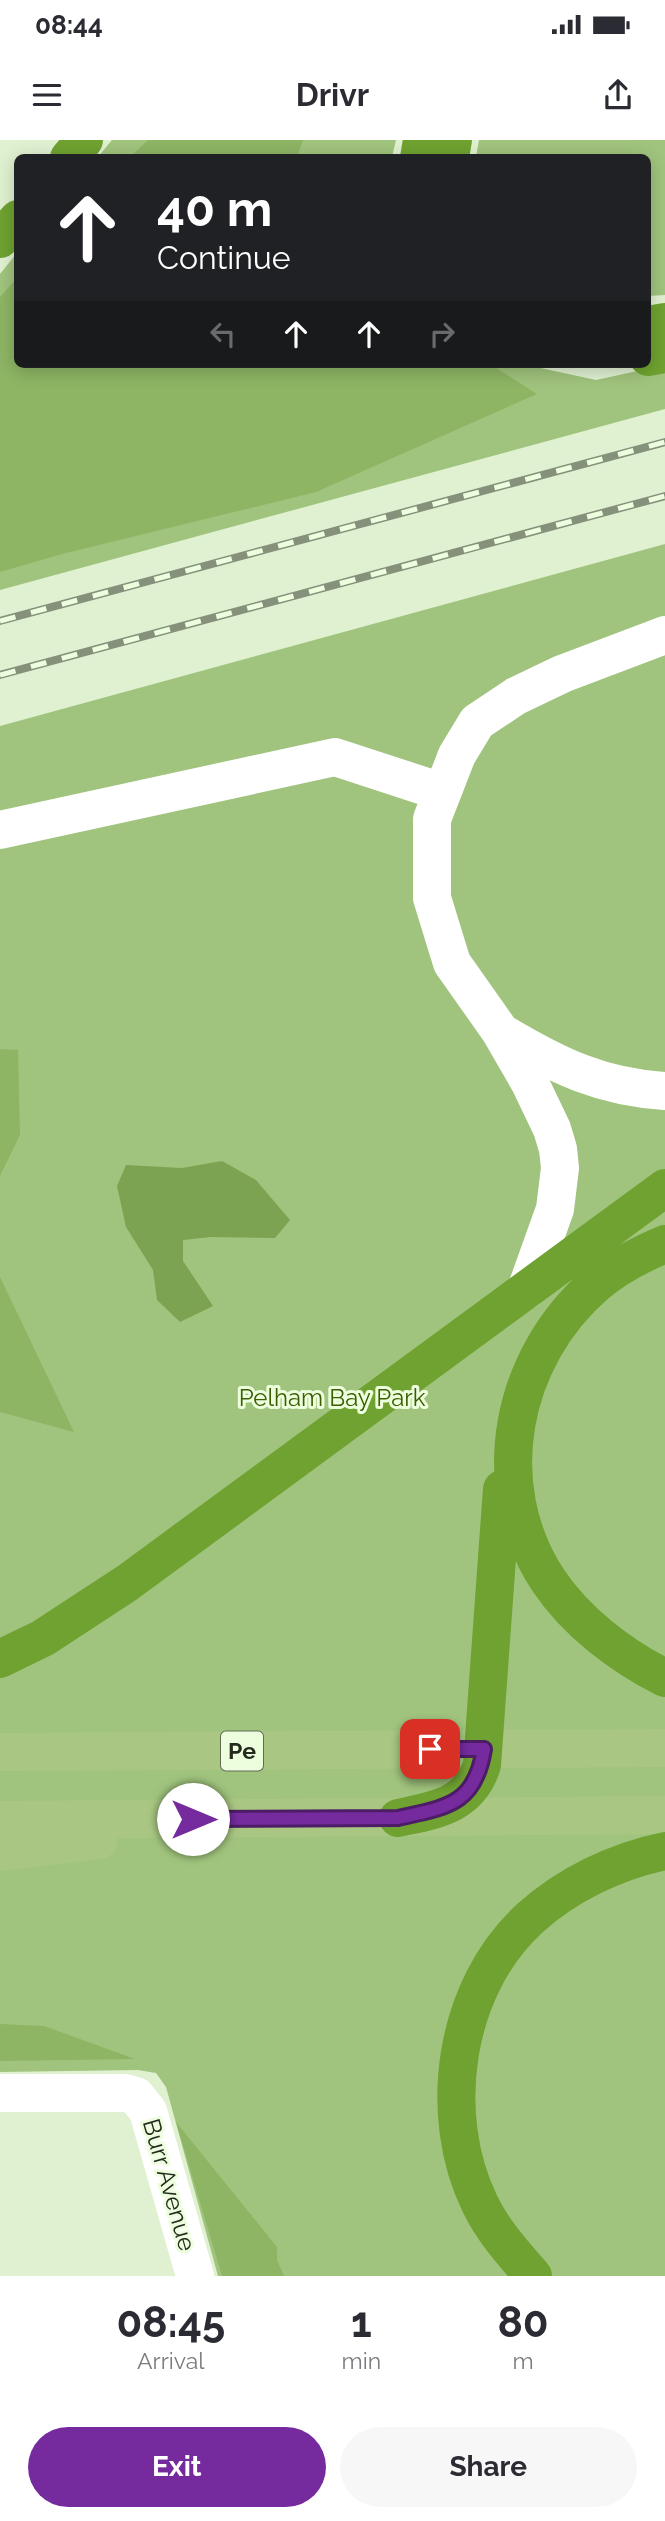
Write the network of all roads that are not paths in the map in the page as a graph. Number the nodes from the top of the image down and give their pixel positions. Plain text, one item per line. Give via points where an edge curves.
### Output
1 (84, 140) edge
2 (72, 154) edge
3 (14, 223) edge
4 (0, 239) edge
5 (665, 635) edge
6 (442, 792) junction
7 (0, 830) edge
8 (500, 1031) junction
9 (665, 1090) edge
10 (665, 1188) edge
11 (665, 1244) edge
12 (526, 1290) junction
13 (518, 1411) junction
14 (0, 1659) edge
15 (665, 1678) edge
16 (665, 1748) edge
17 (484, 1749) junction
18 (0, 1752) edge
19 (665, 1815) edge
20 (398, 1818) junction
21 (276, 1819) junction
22 (0, 1820) edge
23 (665, 1851) edge
24 (0, 1853) edge
25 (0, 2093) edge
26 (195, 2276) edge
27 (533, 2276) edge

1 - 2 highway
3 - 4 highway
5 - 6 street via 562,674 477,722
6 - 7 street via 335,757
6 - 8 street via 432,819 432,898 452,963
8 - 9 street via 550,1061 589,1077
8 - 12 street via 542,1105 560,1168 555,1209
10 - 12 highway
11 - 13 highway via 624,1264 573,1306 539,1354
12 - 14 highway via 127,1583 43,1638
13 - 15 highway via 513,1442 517,1503 523,1530 548,1580 584,1622 632,1660
13 - 17 highway via 503,1474
16 - 17 main road, Pe
17 - 18 main road, Pe
17 - 20 highway via 477,1779 460,1799
19 - 20 main road
20 - 21 main road
21 - 22 main road
21 - 24 main road
23 - 27 highway via 591,1877 527,1920 496,1960 464,2033 456,2108 468,2175 494,2229
25 - 26 street, Burr Avenue via 136,2096 148,2110

